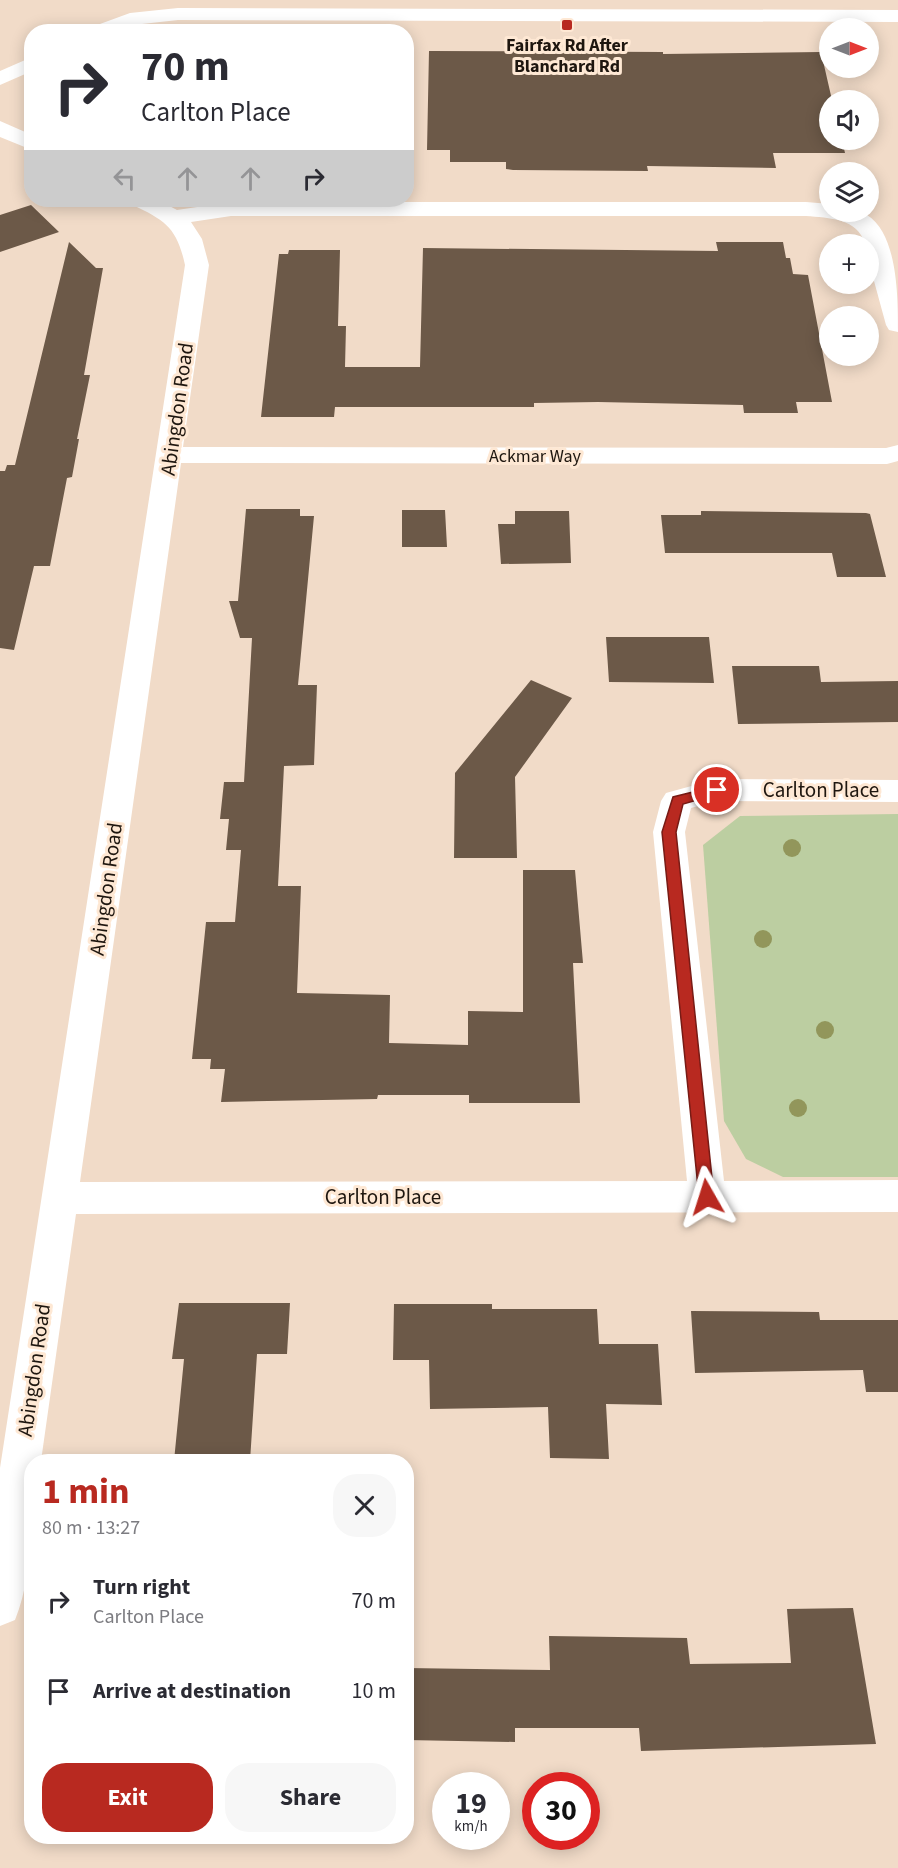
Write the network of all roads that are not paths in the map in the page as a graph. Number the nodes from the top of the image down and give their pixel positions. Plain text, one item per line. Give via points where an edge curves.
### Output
1 (150, 8) edge
2 (898, 16) edge
3 (114, 24) edge
4 (24, 67) edge
5 (0, 79) edge
6 (0, 128) edge
7 (24, 140) edge
8 (155, 207) edge
9 (819, 210) edge
10 (176, 217) junction
11 (862, 222) edge
12 (898, 325) edge
13 (898, 453) edge
14 (171, 455) junction
15 (898, 790) edge
16 (898, 1196) edge
17 (707, 1197) junction
18 (60, 1198) junction
19 (0, 1605) edge

1 - 2 street
1 - 3 street
4 - 5 street
6 - 7 street
8 - 10 street
9 - 10 street via 231,209
10 - 14 street, Abingdon Road via 193,245 197,265
11 - 12 street via 873,231
13 - 14 street, Ackmar Way
14 - 18 street, Abingdon Road
15 - 17 street, Carlton Place via 717,790 677,801 669,832
16 - 17 street, Carlton Place
17 - 18 street, Carlton Place
18 - 19 street, Abingdon Road

